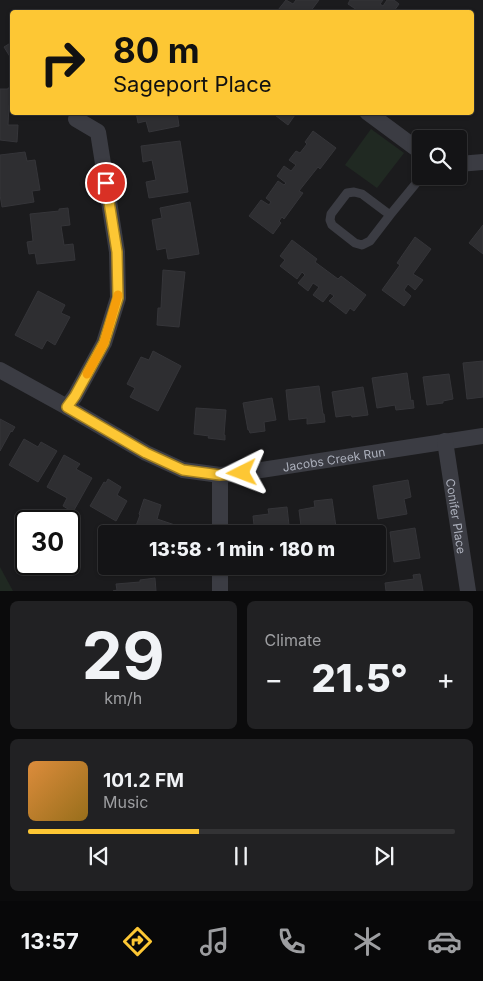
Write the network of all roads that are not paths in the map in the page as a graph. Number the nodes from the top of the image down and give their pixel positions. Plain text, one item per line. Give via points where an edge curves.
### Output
1 (372, 115) edge
2 (76, 119) dead end
3 (412, 145) edge
4 (483, 162) edge
5 (467, 163) edge
6 (415, 185) edge
7 (390, 215) junction
8 (0, 370) edge
9 (67, 407) junction
10 (483, 436) edge
11 (445, 441) junction
12 (220, 475) junction
13 (220, 525) edge
14 (220, 575) edge
15 (220, 591) edge
16 (468, 591) edge

1 - 3 street
2 - 9 street via 98,132 117,252 118,298 104,343
4 - 5 street
6 - 7 lane
7 - 7 lane via 370,241 362,245 355,243 330,220 347,193 354,192 362,194
8 - 9 street, Jacobs Creek Run
9 - 12 street, Jacobs Creek Run via 153,457 183,470
10 - 11 street, Jacobs Creek Run
11 - 12 street, Jacobs Creek Run
11 - 16 street, Conifer Place
12 - 13 street
14 - 15 street

